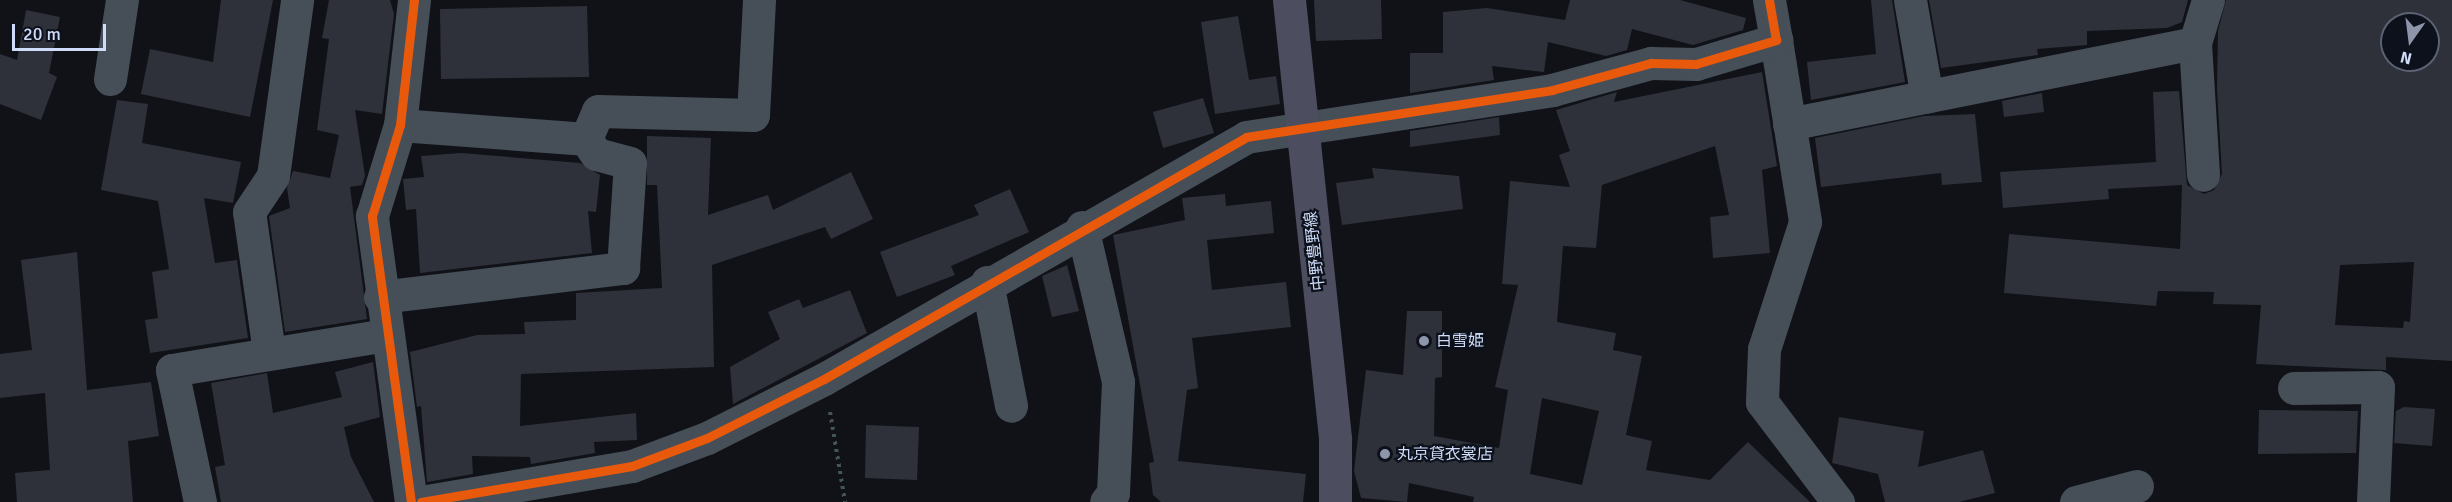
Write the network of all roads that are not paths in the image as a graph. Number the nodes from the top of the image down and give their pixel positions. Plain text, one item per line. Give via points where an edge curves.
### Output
1 (122, 0) edge
2 (297, 0) edge
3 (414, 0) edge
4 (759, 0) edge
5 (1289, 0) edge
6 (1769, 0) edge
7 (1910, 0) edge
8 (2208, 0) edge
9 (1776, 40) junction
10 (2195, 43) junction
11 (110, 79) dead end
12 (1927, 97) junction
13 (1789, 124) junction
14 (400, 125) junction
15 (1302, 125) junction
16 (586, 139) junction
17 (2203, 175) dead end
18 (1082, 227) junction
19 (987, 282) junction
20 (380, 297) junction
21 (385, 334) junction
22 (269, 352) junction
23 (2294, 388) dead end
24 (1011, 406) dead end
25 (2137, 486) dead end
26 (200, 502) edge
27 (411, 502) edge
28 (421, 502) edge
29 (1106, 502) edge
30 (1335, 502) edge
31 (1838, 502) edge
32 (2076, 502) edge
33 (2373, 502) edge

1 - 11 street
2 - 22 street via 273,176 249,212
3 - 14 street
4 - 16 street via 753,115 598,111
5 - 15 main road, 中野豊野線
6 - 9 street
7 - 12 street
8 - 10 street
9 - 13 street
9 - 15 street via 1696,64 1651,63 1552,90
10 - 12 street
10 - 17 street
12 - 13 street
13 - 31 street via 1804,222 1764,349 1762,402
14 - 16 street
14 - 20 street via 372,216
15 - 18 street via 1246,137
15 - 30 main road, 中野豊野線 via 1335,441
16 - 20 street via 596,153 630,163 623,268
18 - 19 street
18 - 29 street via 1118,382 1113,493
19 - 24 street
19 - 28 street via 824,379 707,438 632,466
20 - 21 street
21 - 22 street
21 - 27 street
22 - 26 street via 172,370
23 - 33 street via 2378,387
25 - 32 street

